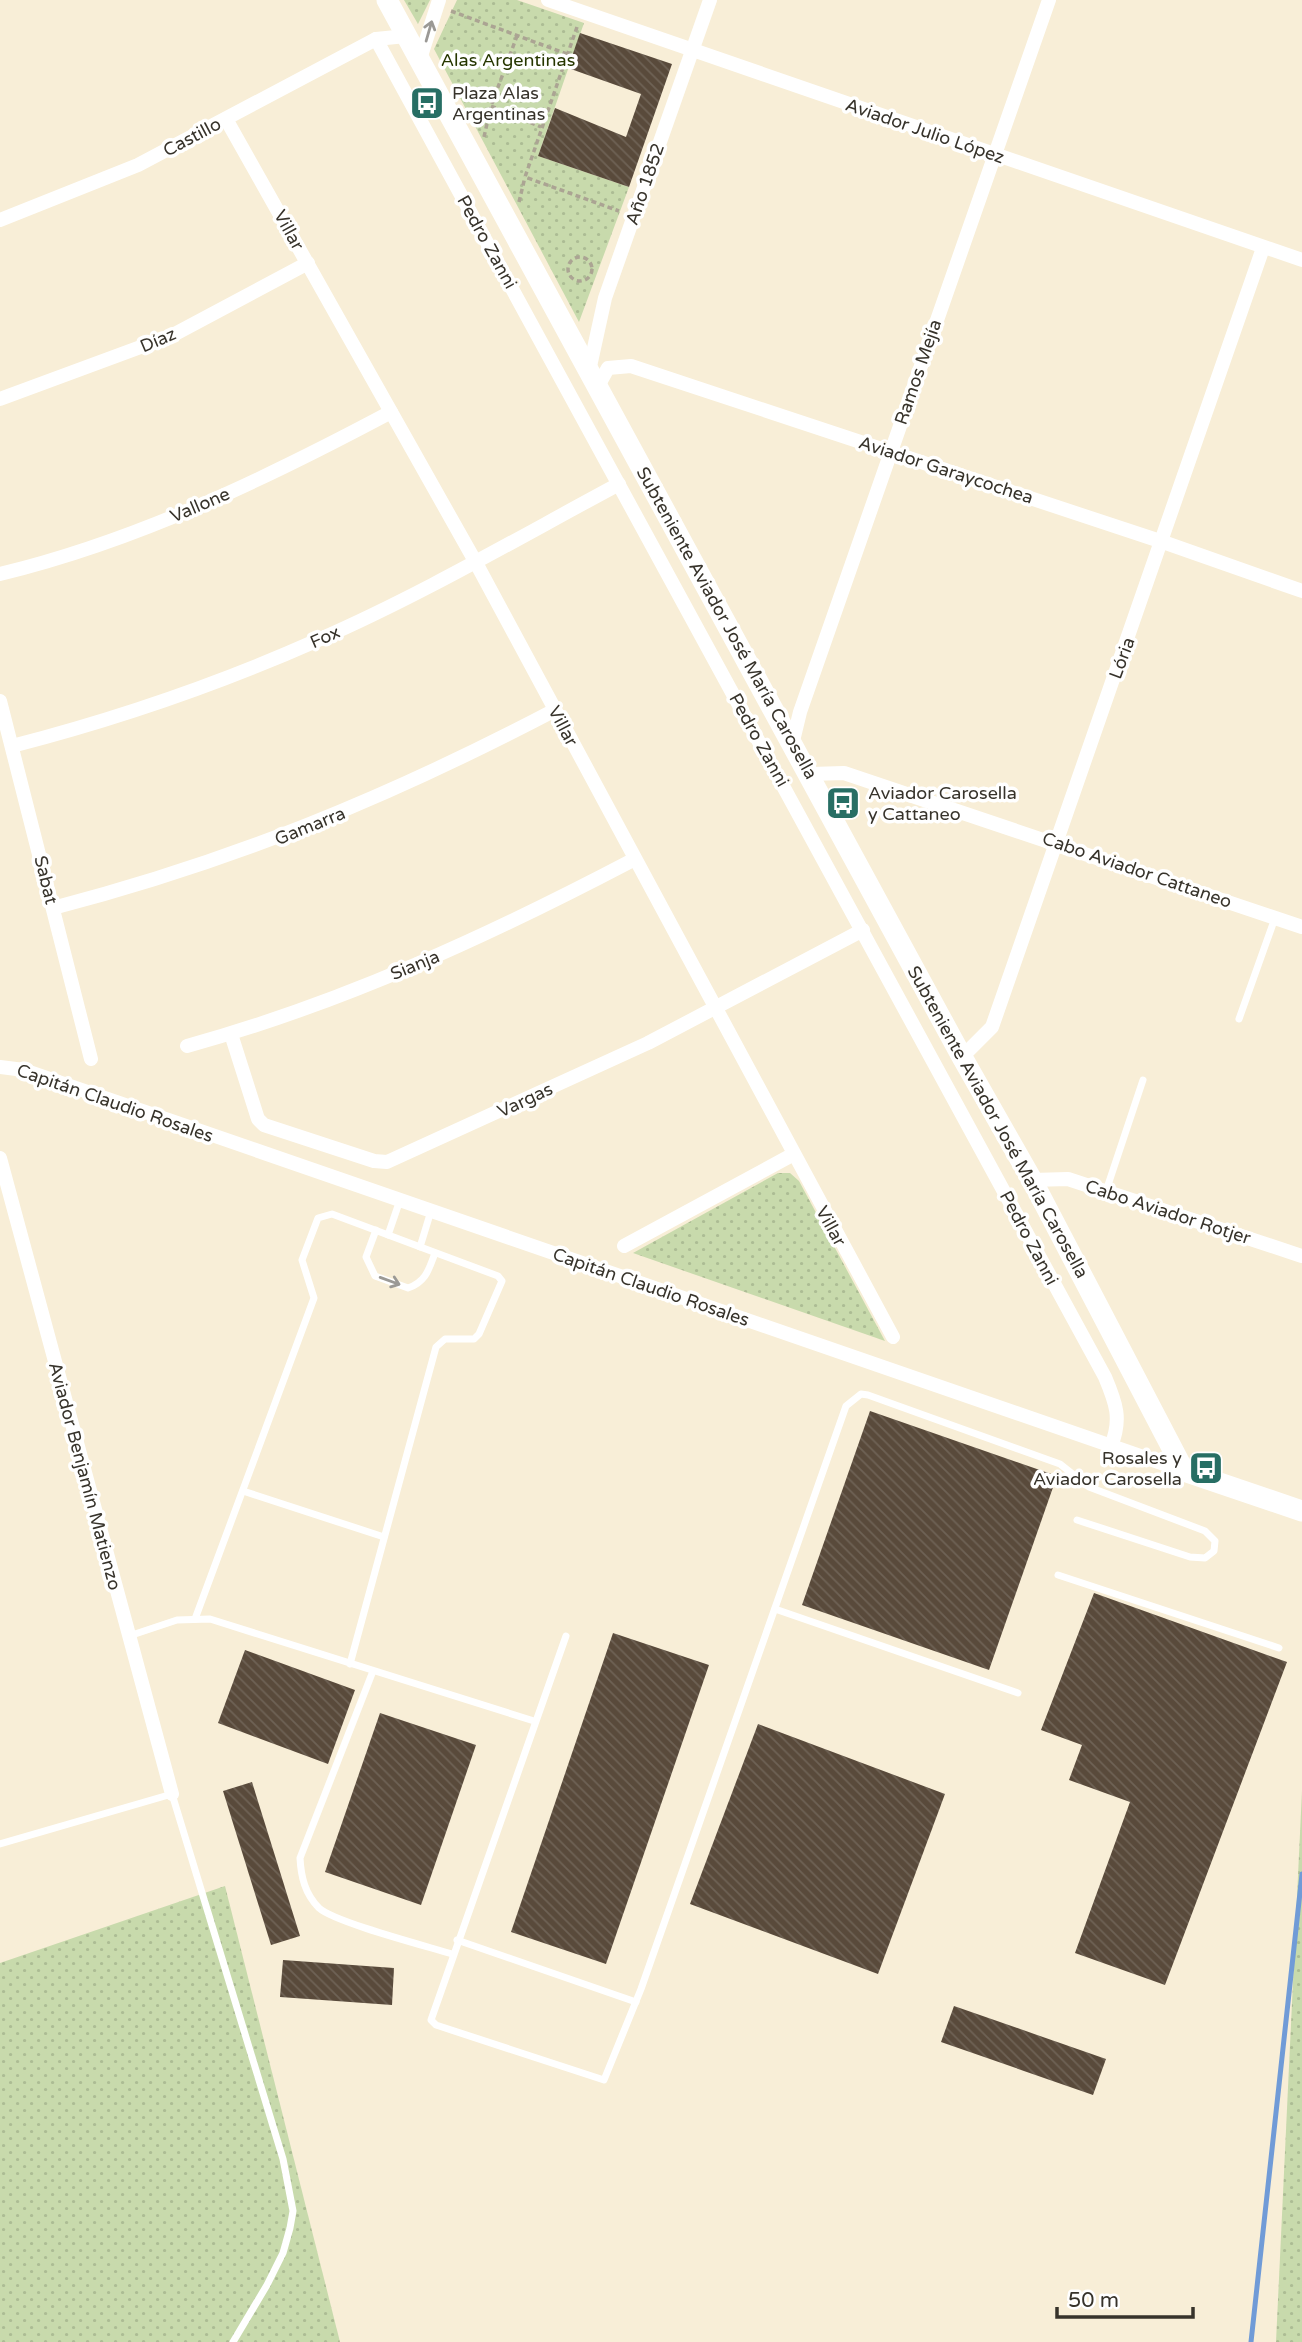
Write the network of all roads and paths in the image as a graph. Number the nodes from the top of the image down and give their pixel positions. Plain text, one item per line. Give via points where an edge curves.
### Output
1 (387, 0) edge
2 (548, 0) edge
3 (710, 0) edge
4 (1049, 0) edge
5 (437, 3) edge
6 (582, 12) junction
7 (406, 36) junction
8 (517, 36) junction
9 (376, 39) junction
10 (693, 49) junction
11 (567, 54) junction
12 (419, 62) junction
13 (491, 106) junction
14 (226, 119) junction
15 (542, 127) junction
16 (993, 155) junction
17 (477, 167) junction
18 (634, 217) junction
19 (0, 220) edge
20 (1263, 248) junction
21 (584, 257) joint
22 (1302, 260) edge
23 (308, 263) junction
24 (594, 379) junction
25 (0, 399) edge
26 (391, 411) junction
27 (890, 452) junction
28 (619, 484) junction
29 (1163, 542) junction
30 (475, 561) junction
31 (0, 574) edge
32 (1302, 592) edge
33 (0, 701) edge
34 (555, 710) junction
35 (792, 745) junction
36 (12, 746) junction
37 (811, 774) junction
38 (1057, 843) junction
39 (633, 860) junction
40 (53, 908) junction
41 (1276, 918) junction
42 (1302, 927) edge
43 (863, 930) junction
44 (715, 1010) junction
45 (1240, 1019) dead end
46 (231, 1034) junction
47 (187, 1046) dead end
48 (962, 1057) junction
49 (91, 1059) dead end
50 (0, 1067) edge
51 (1143, 1080) dead end
52 (792, 1155) junction
53 (0, 1158) edge
54 (1032, 1180) junction
55 (1105, 1192) junction
56 (400, 1200) junction
57 (431, 1211) junction
58 (376, 1230) junction
59 (388, 1235) junction
60 (624, 1246) dead end
61 (421, 1247) junction
62 (435, 1253) junction
63 (1302, 1256) edge
64 (893, 1337) dead end
65 (1111, 1446) junction
66 (1184, 1471) junction
67 (243, 1490) junction
68 (1302, 1511) edge
69 (1077, 1520) dead end
70 (384, 1537) junction
71 (1058, 1575) dead end
72 (775, 1609) junction
73 (195, 1619) junction
74 (128, 1636) junction
75 (566, 1636) dead end
76 (1279, 1648) dead end
77 (350, 1664) junction
78 (373, 1671) junction
79 (1018, 1693) dead end
80 (534, 1721) junction
81 (172, 1794) junction
82 (0, 1844) edge
83 (457, 1940) junction
84 (452, 1954) junction
85 (636, 2001) junction
86 (233, 2342) edge

1 - 7 street, Subteniente Aviador José María Carosella
2 - 6 street, Aviador Julio López
3 - 10 street, Año 1852
4 - 16 street, Ramos Mejía
5 - 8 path
12 -> 5 street
6 - 10 street, Aviador Julio López
6 - 11 path
7 - 9 street
7 - 12 street, Subteniente Aviador José María Carosella
8 - 11 path
8 - 13 path
9 - 14 street, Castillo
9 - 28 street, Pedro Zanni
10 - 16 street, Aviador Julio López
10 - 18 street, Año 1852
11 - 15 path
12 - 17 street, Subteniente Aviador José María Carosella
13 - 15 path
13 - 17 path
14 - 19 street, Castillo via 138,165
14 - 23 street, Villar
15 - 18 path via 525,177
16 - 20 street, Aviador Julio López
16 - 27 street, Ramos Mejía
17 - 24 street, Subteniente Aviador José María Carosella
18 - 24 street, Año 1852 via 605,298
20 - 22 street, Aviador Julio López
20 - 29 street, Lória
21 - 21 path via 572,260 568,267 569,275 578,281 592,271
23 - 25 street, Díaz via 173,335
23 - 26 street, Villar
24 - 27 street, Aviador Garaycochea via 608,368 631,366
24 - 35 street, Subteniente Aviador José María Carosella
26 - 30 street, Villar
26 - 31 street, Vallone via 233,491 95,546
27 - 29 street, Aviador Garaycochea
27 - 35 street, Ramos Mejía
28 - 30 street, Fox
28 - 43 street, Pedro Zanni
29 - 32 street, Aviador Garaycochea
29 - 38 street, Lória
30 - 34 street, Villar
30 - 36 street, Fox via 372,615 248,669 92,725
33 - 36 street, Sabat
34 - 39 street, Villar
34 - 40 street, Gamarra via 435,771 275,841 136,887
35 - 37 street, Subteniente Aviador José María Carosella
36 - 40 street, Sabat
37 - 38 street, Cabo Aviador Cattaneo via 845,773
37 - 48 street, Subteniente Aviador José María Carosella
38 - 41 street, Cabo Aviador Cattaneo
38 - 48 street, Lória via 992,1027
39 - 44 street, Villar
39 - 46 street, Sianja via 433,958
40 - 49 street, Sabat
41 - 42 street, Cabo Aviador Cattaneo
41 - 45 lane
43 - 44 street, Vargas
43 - 65 street, Pedro Zanni via 1105,1377 1119,1416
44 - 46 street, Vargas via 387,1162 264,1125 258,1119
44 - 52 street, Villar
46 - 47 street, Sianja
48 - 54 street, Subteniente Aviador José María Carosella
50 - 56 street, Capitán Claudio Rosales via 24,1070
51 - 55 lane
52 - 60 street
52 - 64 street, Villar
53 - 74 street, Aviador Benjamín Matienzo
54 - 55 street, Cabo Aviador Rotjer via 1054,1177
54 - 66 street, Subteniente Aviador José María Carosella
55 - 63 street, Cabo Aviador Rotjer
56 - 57 street, Capitán Claudio Rosales
56 - 59 lane
57 - 61 lane
57 - 65 street, Capitán Claudio Rosales
58 - 59 lane
58 -> 62 lane via 366,1257 374,1276 408,1288 426,1275
58 - 67 lane via 332,1214 318,1218 302,1259 314,1298
59 - 61 lane
61 - 62 lane
62 - 70 lane via 502,1281 480,1334 474,1339 445,1339 436,1347
65 - 66 street, Capitán Claudio Rosales
66 - 68 street, Capitán Claudio Rosales
67 - 70 lane
67 - 73 lane
69 - 72 lane via 1190,1557 1205,1558 1215,1541 1205,1531 1089,1487 1060,1464 861,1394 846,1406
70 - 77 lane
71 - 76 lane
72 - 79 lane
72 - 85 lane
73 - 74 lane
73 - 77 lane via 210,1619
74 - 81 street, Aviador Benjamín Matienzo
75 - 80 lane
77 - 78 lane
78 - 80 lane
78 - 84 lane via 300,1858 301,1874 310,1898 327,1914
80 - 83 lane
81 - 82 lane
81 - 86 lane via 283,2159 293,2211 283,2253
83 - 84 lane
83 - 85 lane
84 - 85 lane via 432,2009 431,2020 436,2025 604,2080

